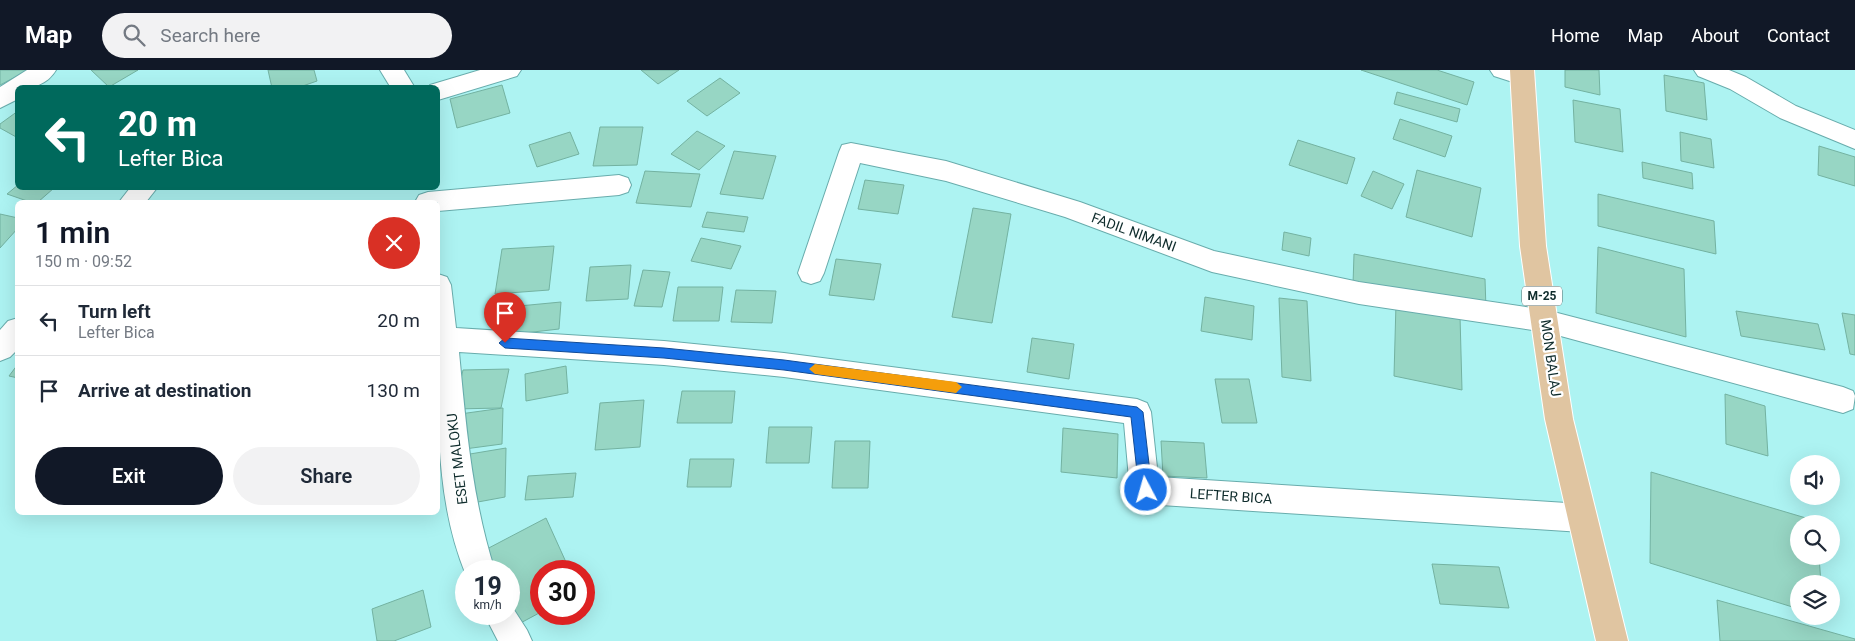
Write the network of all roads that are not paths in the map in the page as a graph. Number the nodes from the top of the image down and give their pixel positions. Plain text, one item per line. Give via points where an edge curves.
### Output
1 (44, 70) edge
2 (392, 70) edge
3 (509, 70) edge
4 (1706, 70) edge
5 (1516, 72) edge
6 (21, 85) edge
7 (402, 85) edge
8 (15, 89) edge
9 (440, 90) edge
10 (0, 99) edge
11 (1855, 140) edge
12 (619, 185) dead end
13 (143, 190) edge
14 (427, 197) edge
15 (134, 200) edge
16 (811, 272) dead end
17 (440, 300) edge
18 (1546, 321) junction
19 (15, 332) edge
20 (445, 339) junction
21 (0, 349) edge
22 (1843, 400) dead end
23 (1582, 518) junction
24 (476, 560) edge
25 (507, 625) edge
26 (516, 641) edge
27 (1612, 641) edge

1 - 6 street
2 - 7 street
3 - 9 street
4 - 11 street via 1738,83 1788,112
5 - 18 main road, MON BALAJ / M-25 via 1533,246
8 - 10 street
12 - 14 street
13 - 15 street
16 - 18 street, FADIL NIMANI via 851,152 946,171 1071,209 1212,260 1284,278 1358,293
17 - 20 street, ESET MALOKU
18 - 22 street
18 - 23 main road, MON BALAJ / M-25 via 1559,419
19 - 21 street
20 - 23 street, LEFTER BICA via 664,353 784,365 1137,412 1146,490
20 - 24 street, ESET MALOKU via 459,489
23 - 27 main road, MON BALAJ / M-25
25 - 26 street

